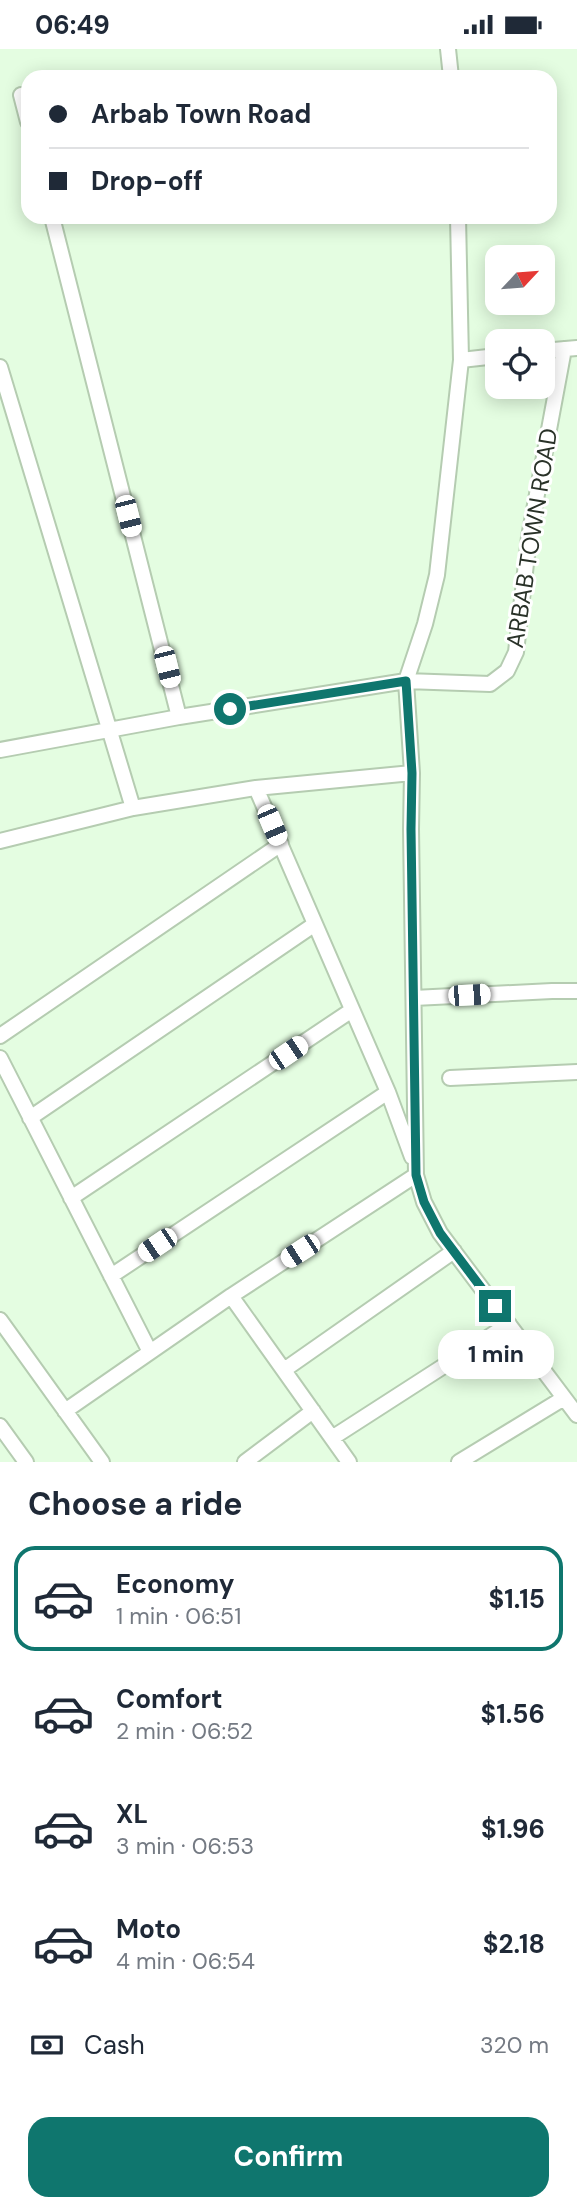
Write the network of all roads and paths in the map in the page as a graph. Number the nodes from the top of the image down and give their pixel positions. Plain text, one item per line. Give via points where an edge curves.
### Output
1 (448, 49) edge
2 (450, 70) edge
3 (54, 224) edge
4 (458, 224) edge
5 (570, 348) edge
6 (485, 357) edge
7 (461, 360) junction
8 (0, 367) edge
9 (406, 681) junction
10 (179, 717) junction
11 (110, 731) junction
12 (0, 750) edge
13 (412, 773) junction
14 (256, 788) junction
15 (133, 808) junction
16 (0, 841) edge
17 (281, 844) junction
18 (315, 924) junction
19 (577, 991) edge
20 (414, 998) junction
21 (352, 1010) junction
22 (0, 1036) edge
23 (0, 1058) edge
24 (577, 1072) edge
25 (450, 1078) dead end
26 (388, 1092) junction
27 (30, 1118) junction
28 (416, 1171) junction
29 (71, 1198) junction
30 (454, 1251) junction
31 (111, 1276) junction
32 (231, 1296) junction
33 (0, 1320) edge
34 (509, 1324) junction
35 (150, 1352) junction
36 (284, 1370) junction
37 (564, 1398) junction
38 (65, 1411) junction
39 (313, 1411) junction
40 (577, 1415) edge
41 (0, 1426) edge
42 (332, 1439) junction
43 (26, 1462) edge
44 (102, 1462) edge
45 (245, 1462) edge
46 (348, 1462) edge
47 (459, 1462) edge

1 - 2 street
3 - 10 street
4 - 7 street
5 - 9 street, ARBAB TOWN ROAD via 529,537 516,652 507,671 490,684
6 - 7 street
7 - 9 street via 436,575
8 - 11 street
9 - 10 street, ARBAB TOWN ROAD
9 - 13 street
10 - 11 street, ARBAB TOWN ROAD
11 - 12 street, ARBAB TOWN ROAD
11 - 15 street
13 - 14 street
13 - 20 street
14 - 15 street
14 - 17 street
15 - 16 street
17 - 18 street
17 - 22 street
18 - 21 street
18 - 27 street
19 - 20 street
20 - 28 street
21 - 26 street
21 - 29 street
23 - 27 street
24 - 25 street
26 - 28 street
26 - 31 street
27 - 29 street
28 - 30 street via 424,1202
28 - 32 street
29 - 31 street
30 - 34 street
30 - 36 street
31 - 35 street
32 - 35 street
32 - 36 street
33 - 38 street
34 - 37 street
34 - 42 street
35 - 38 street
36 - 39 street
37 - 40 street
37 - 47 street
38 - 44 street
39 - 42 street
39 - 45 street
41 - 43 street
42 - 46 street

